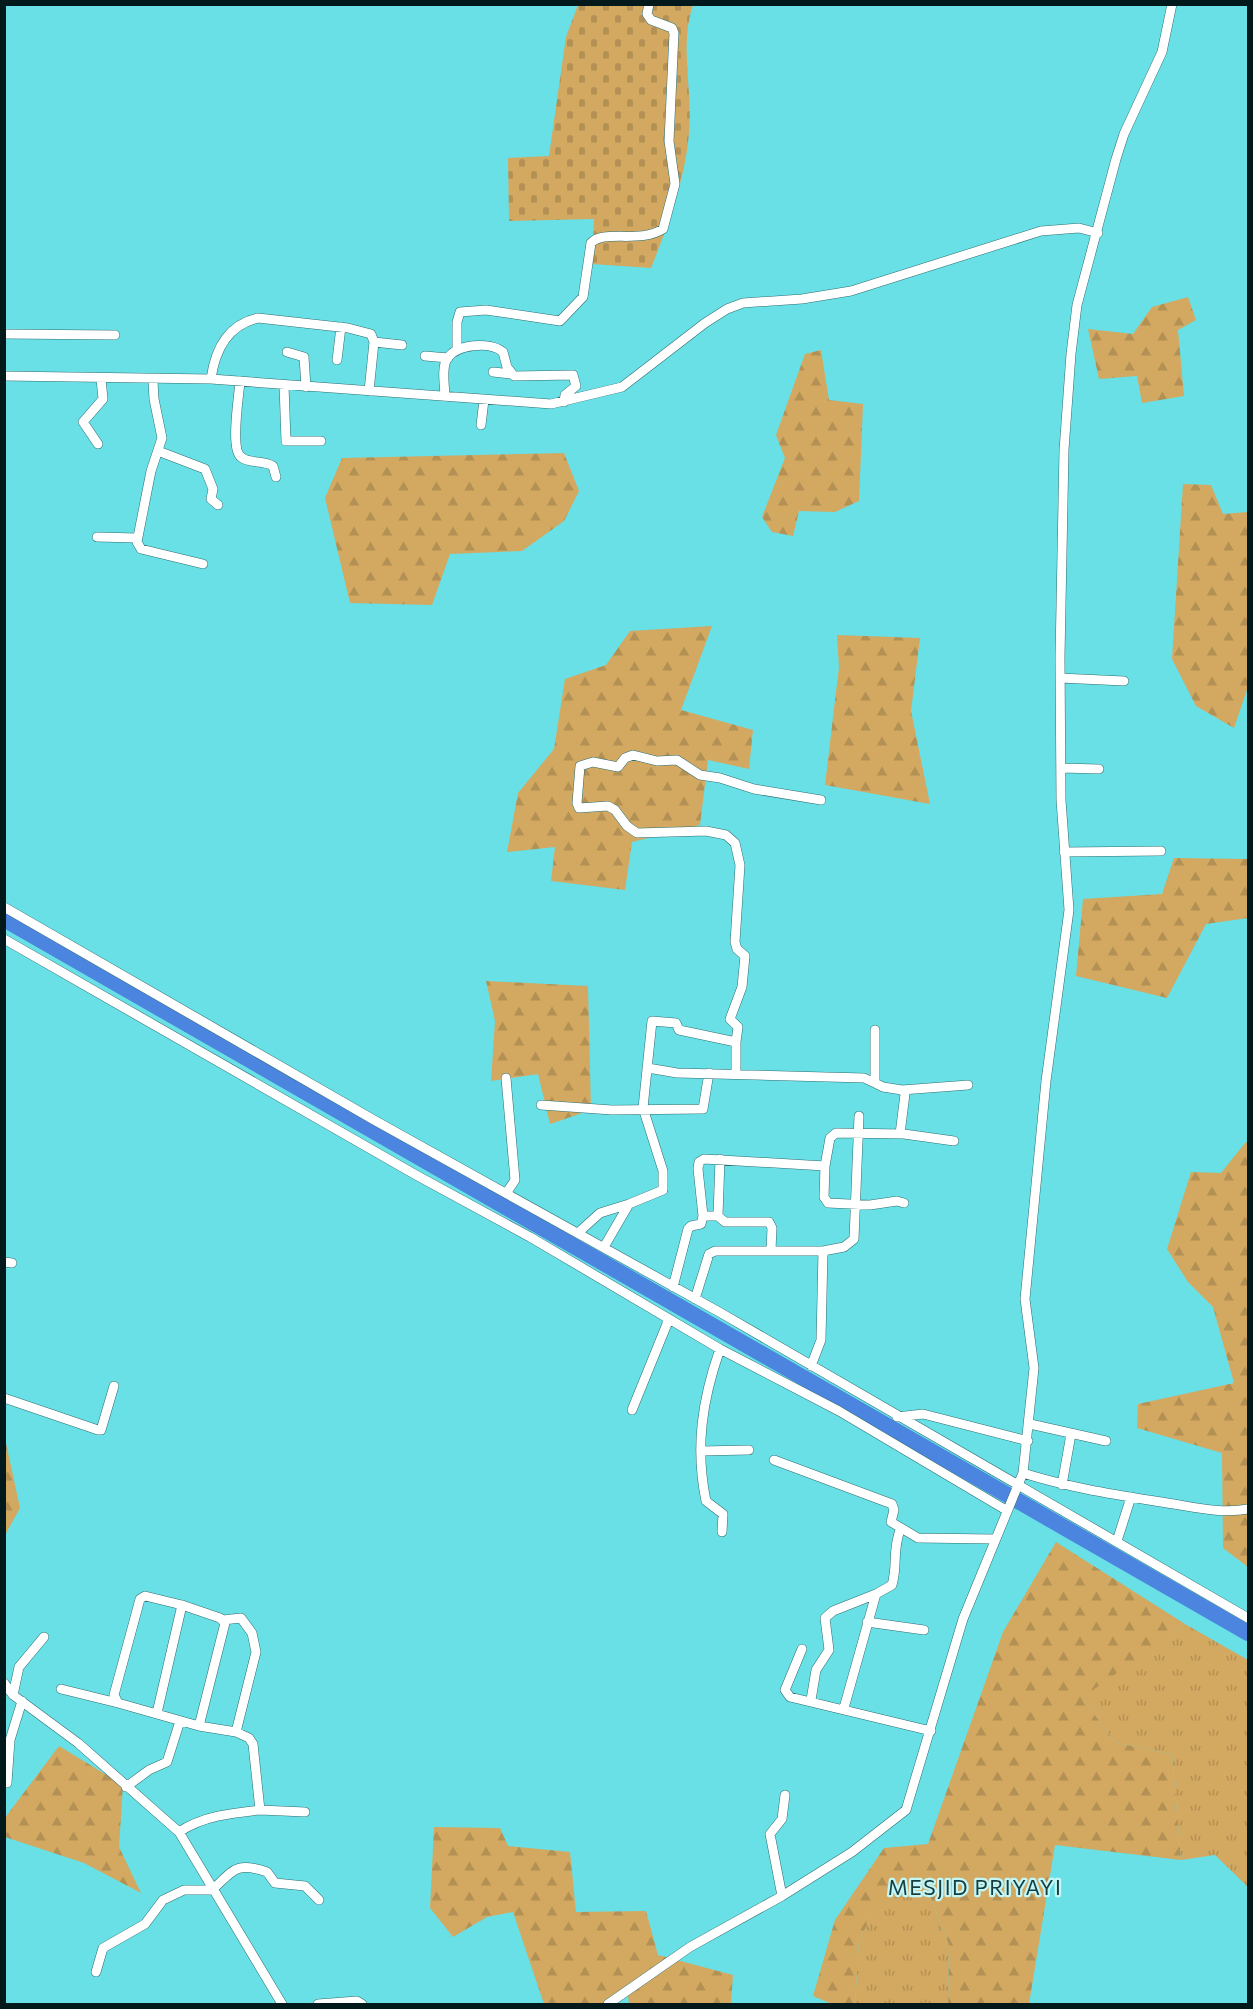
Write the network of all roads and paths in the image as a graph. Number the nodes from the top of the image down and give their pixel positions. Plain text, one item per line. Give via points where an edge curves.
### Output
1 (649, 4) edge
2 (1172, 4) edge
3 (1098, 233) junction
4 (341, 327) junction
5 (4, 334) edge
6 (115, 335) dead end
7 (374, 342) junction
8 (402, 345) dead end
9 (458, 350) junction
10 (287, 352) dead end
11 (424, 356) dead end
12 (448, 358) junction
13 (337, 360) dead end
14 (493, 372) dead end
15 (510, 374) junction
16 (4, 376) edge
17 (101, 380) junction
18 (211, 380) junction
19 (153, 381) junction
20 (240, 381) junction
21 (284, 385) junction
22 (306, 387) junction
23 (369, 392) junction
24 (445, 397) junction
25 (484, 400) junction
26 (564, 402) junction
27 (481, 425) dead end
28 (321, 441) dead end
29 (98, 444) dead end
30 (158, 451) junction
31 (276, 477) dead end
32 (218, 506) dead end
33 (97, 537) dead end
34 (137, 538) junction
35 (203, 564) dead end
36 (1060, 678) junction
37 (1124, 681) dead end
38 (1061, 768) junction
39 (1099, 769) dead end
40 (820, 800) dead end
41 (1161, 851) dead end
42 (1064, 852) junction
43 (4, 907) edge
44 (4, 939) edge
45 (875, 1030) dead end
46 (736, 1042) junction
47 (648, 1068) junction
48 (709, 1073) junction
49 (736, 1073) junction
50 (506, 1078) dead end
51 (875, 1083) junction
52 (968, 1085) dead end
53 (902, 1090) junction
54 (541, 1105) dead end
55 (643, 1108) junction
56 (859, 1116) dead end
57 (858, 1132) junction
58 (900, 1134) junction
59 (954, 1141) dead end
60 (720, 1159) junction
61 (825, 1166) junction
62 (507, 1192) junction
63 (904, 1203) dead end
64 (629, 1204) junction
65 (857, 1204) junction
66 (703, 1216) junction
67 (718, 1216) junction
68 (579, 1232) junction
69 (604, 1247) junction
70 (771, 1250) junction
71 (823, 1251) junction
72 (673, 1287) junction
73 (695, 1299) junction
74 (669, 1318) junction
75 (720, 1349) junction
76 (811, 1366) junction
77 (114, 1386) dead end
78 (4, 1398) edge
79 (632, 1410) dead end
80 (897, 1416) junction
81 (1030, 1424) junction
82 (1071, 1434) junction
83 (1028, 1441) junction
84 (1106, 1441) dead end
85 (749, 1450) dead end
86 (701, 1451) junction
87 (774, 1460) dead end
88 (1023, 1473) junction
89 (1062, 1485) junction
90 (1017, 1487) junction
91 (1131, 1497) junction
92 (1007, 1508) junction
93 (1248, 1509) edge
94 (900, 1530) junction
95 (722, 1532) dead end
96 (994, 1539) junction
97 (1117, 1541) junction
98 (876, 1594) junction
99 (182, 1605) junction
100 (1248, 1618) edge
101 (223, 1620) junction
102 (867, 1622) junction
103 (924, 1630) dead end
104 (44, 1637) dead end
105 (802, 1649) dead end
106 (4, 1683) edge
107 (61, 1689) dead end
108 (13, 1695) junction
109 (811, 1700) junction
110 (22, 1701) junction
111 (118, 1703) junction
112 (844, 1708) junction
113 (157, 1713) junction
114 (180, 1721) junction
115 (199, 1726) junction
116 (931, 1731) junction
117 (236, 1732) junction
118 (8, 1783) dead end
119 (126, 1787) junction
120 (785, 1795) dead end
121 (260, 1810) junction
122 (305, 1812) dead end
123 (179, 1832) junction
124 (212, 1890) junction
125 (782, 1896) junction
126 (319, 1900) dead end
127 (96, 1972) dead end
128 (282, 2004) edge
129 (318, 2004) edge
130 (362, 2004) edge
131 (608, 2004) edge

1 - 9 street via 646,14 651,20 672,28 674,33 669,141 675,184 663,229 642,238 604,236 591,243 583,297 560,321 486,310 460,312
2 - 3 street via 1162,52 1124,134
3 - 26 street via 1079,228 1041,231 851,291 743,303 705,323 622,387
3 - 36 street via 1077,305 1070,366 1064,450
4 - 7 street via 371,334
4 - 13 street
4 - 18 street via 248,320 222,341
5 - 6 street
7 - 8 street
7 - 23 street
9 - 12 street
9 - 15 street via 498,348
10 - 22 street via 304,357
11 - 12 street
12 - 24 street
14 - 15 street
15 - 26 street via 530,378 573,375 576,386 565,395
16 - 17 street
17 - 19 street
17 - 29 street via 103,399 83,422
18 - 19 street
18 - 20 street
19 - 30 street via 161,431
20 - 21 street
20 - 31 street via 235,444 238,454 243,459 267,462 273,466
21 - 22 street
21 - 28 street via 286,441
22 - 23 street
23 - 24 street
24 - 25 street
25 - 26 street
25 - 27 street
30 - 32 street via 205,470 213,489 211,499
30 - 34 street
33 - 34 street
34 - 35 street via 141,549
36 - 37 street
36 - 38 street
38 - 39 street
38 - 42 street
40 - 46 street via 700,776 677,760 657,761 633,755 618,767 593,762 580,766 579,808 608,806 637,833 705,831 726,835 735,843 740,865 735,942 746,956 742,987 730,1019 738,1027
41 - 42 street
42 - 81 street via 1069,910 1046,1081 1025,1299 1034,1368
43 - 62 street
44 - 74 street
45 - 51 street
46 - 47 street via 679,1030 676,1023 654,1020
46 - 49 street
47 - 48 street
47 - 55 street
48 - 49 street
48 - 55 street via 703,1109
49 - 51 street via 864,1078
50 - 62 street via 515,1180
51 - 53 street
52 - 53 street
53 - 58 street via 905,1096
54 - 55 street
55 - 64 street via 663,1172 663,1190
56 - 57 street
57 - 58 street
57 - 61 street via 832,1134
57 - 65 street
58 - 59 street
60 - 61 street
60 - 66 street via 699,1162
60 - 67 street
61 - 65 street via 825,1201
62 - 68 street
63 - 65 street
64 - 68 street via 600,1213
64 - 69 street
65 - 71 street via 854,1239
66 - 67 street
66 - 72 street via 701,1224 688,1229
67 - 70 street via 725,1222 769,1222
68 - 69 street
69 - 72 street
70 - 71 street
70 - 73 street via 709,1254
71 - 76 street via 821,1340
72 - 73 street
73 - 76 street
74 - 75 street
74 - 79 street
75 - 86 street via 704,1400
75 - 92 street via 839,1411
76 - 80 street
77 - 78 street via 101,1430
80 - 83 street via 923,1414
80 - 90 street
81 - 82 street
81 - 83 street
82 - 84 street
82 - 89 street
83 - 88 street
85 - 86 street
86 - 95 street via 706,1501 723,1514
87 - 94 street via 891,1504 891,1522
88 - 89 street
88 - 90 street
89 - 91 street
90 - 92 street
90 - 97 street
91 - 93 street via 1214,1510
91 - 97 street
92 - 96 street
94 - 96 street via 918,1538
94 - 98 street via 894,1546 896,1566 892,1585
96 - 116 street via 963,1619
97 - 100 street
98 - 102 street
98 - 109 street via 832,1611 825,1618 829,1650 816,1670
99 - 101 street
99 - 111 street via 145,1596 140,1599 114,1695
99 - 113 street
101 - 115 street
101 - 117 street via 241,1618 256,1643
102 - 103 street
102 - 112 street
104 - 108 street via 19,1667
105 - 109 street via 788,1678 786,1694
106 - 108 street
107 - 111 street
108 - 110 street
109 - 112 street
110 - 118 street via 10,1740
110 - 119 street via 78,1743
111 - 113 street
112 - 116 street
113 - 114 street
114 - 115 street
114 - 119 street via 167,1762
115 - 117 street
116 - 125 street via 906,1810 852,1852
117 - 121 street via 254,1744
119 - 123 street
120 - 125 street via 782,1819 770,1834
121 - 122 street
121 - 123 street via 221,1815
123 - 124 street
124 - 126 street via 232,1869 244,1867 267,1872 279,1885 305,1886
124 - 127 street via 184,1890 163,1900 145,1924 103,1948
124 - 128 street
125 - 131 street via 690,1947
129 - 130 street

